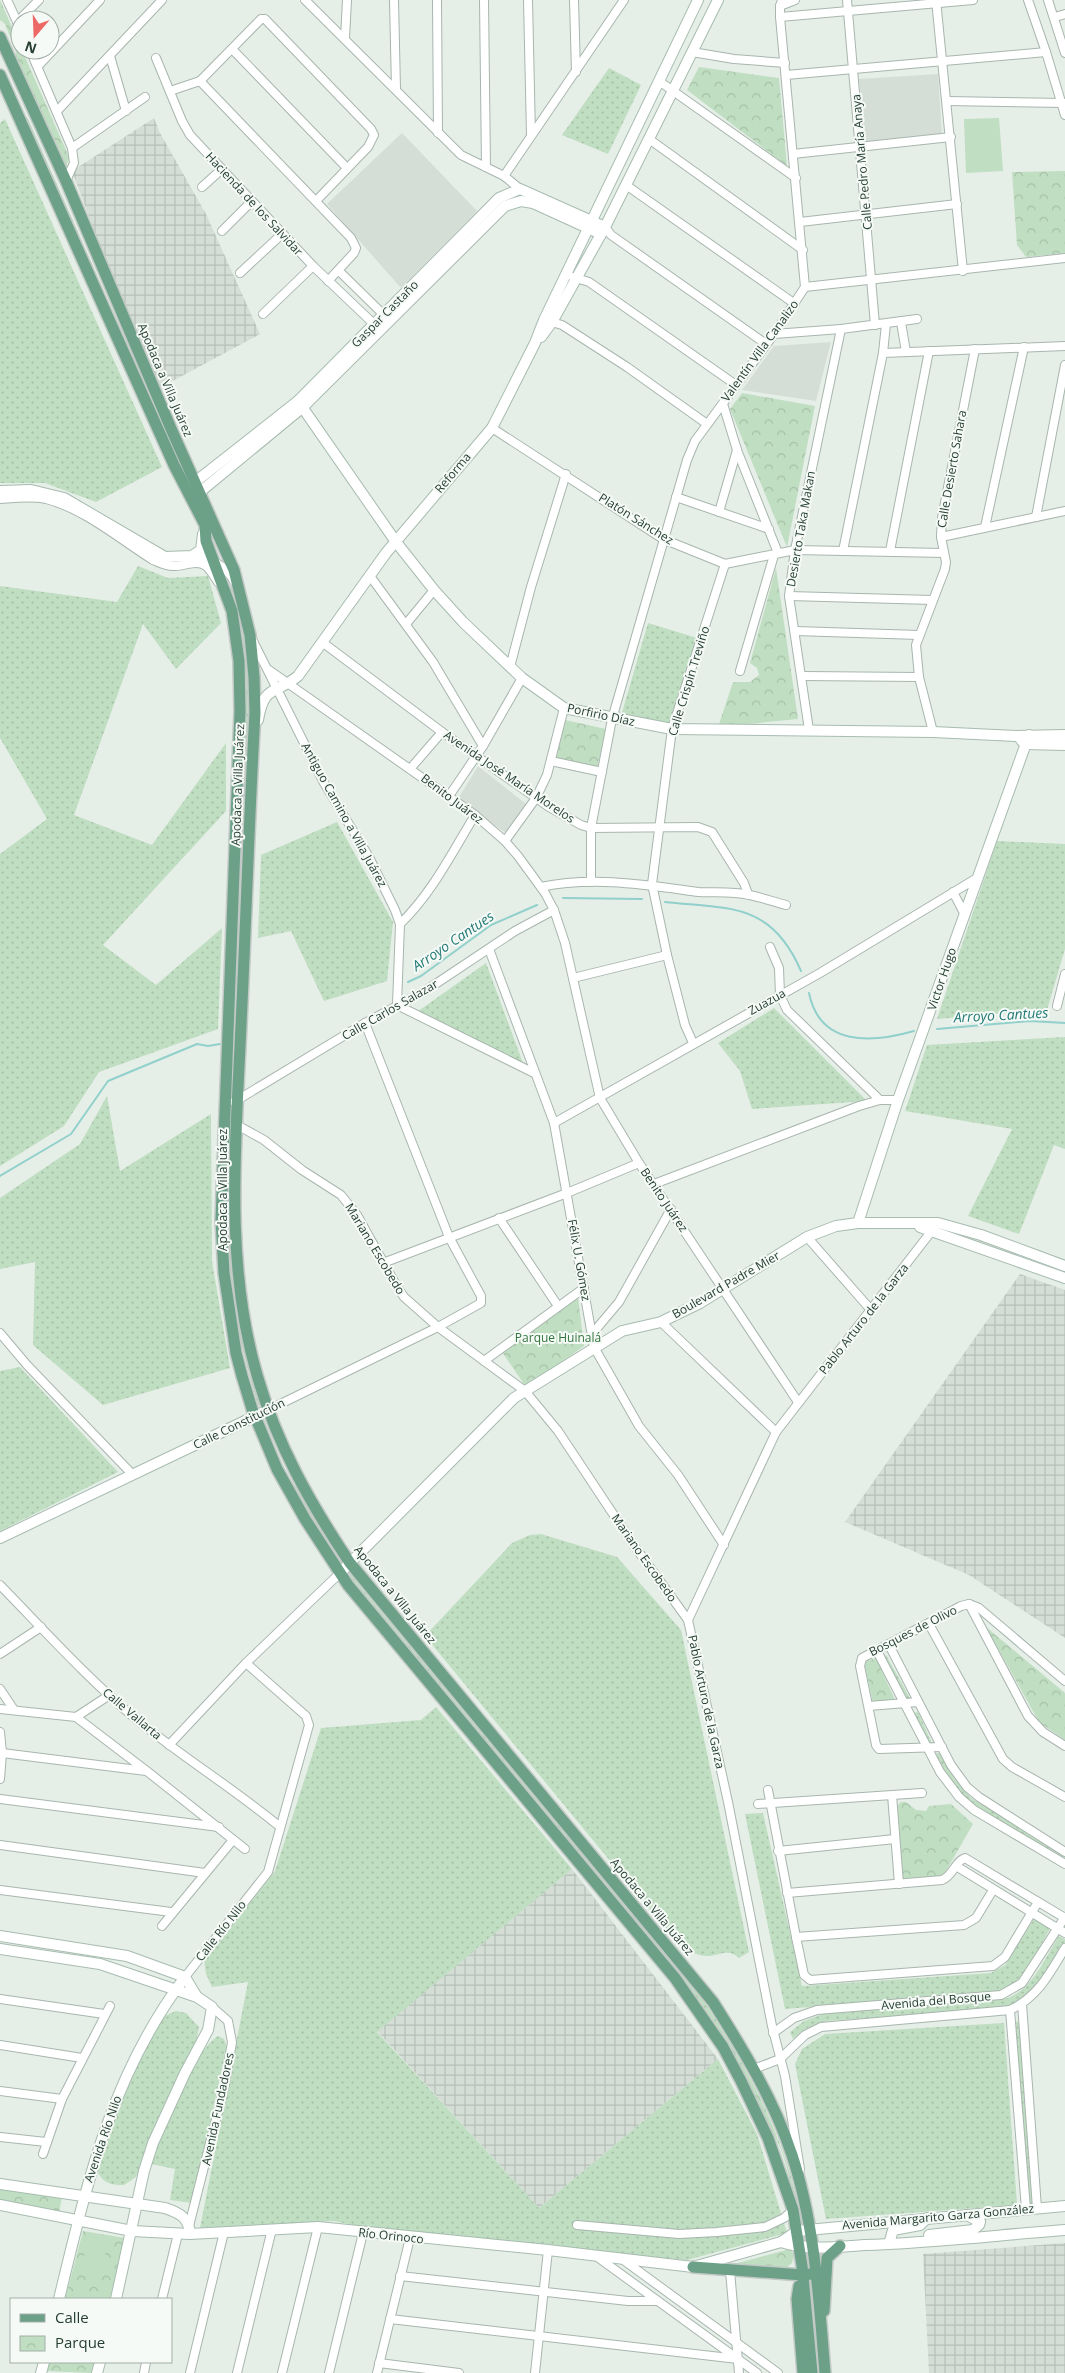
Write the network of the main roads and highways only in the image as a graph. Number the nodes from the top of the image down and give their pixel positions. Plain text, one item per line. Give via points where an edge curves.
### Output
1 (0, 37) edge
2 (0, 75) edge
3 (99, 259) junction
4 (85, 265) junction
5 (193, 491) junction
6 (840, 2246) road end
7 (693, 2268) road end
8 (821, 2273) junction
9 (803, 2275) junction
10 (803, 2373) edge
11 (812, 2373) edge
12 (825, 2373) edge

1 - 3 main road, Apodaca a Villa Juárez
2 - 4 main road, Apodaca a Villa Juárez
3 - 4 main road
3 - 5 main road, Apodaca a Villa Juárez
4 - 5 main road, Apodaca a Villa Juárez via 174,465
5 - 8 main road, Apodaca a Villa Juárez via 234,570 246,613 254,677 237,1125 236,1255 250,1350 268,1410 288,1460 350,1563 713,2002 754,2068 780,2125 802,2188
5 - 9 main road, Apodaca a Villa Juárez via 204,523 206,541 227,594 236,628 241,681 221,1220 224,1273 236,1353 255,1417 277,1468 339,1574 675,1978 723,2047 765,2130 793,2210
6 - 8 main road via 827,2258
7 - 9 main road
8 - 9 main road
8 - 12 main road, Apodaca a Villa Juárez
9 - 10 main road via 797,2299
9 - 11 main road, Apodaca a Villa Juárez

